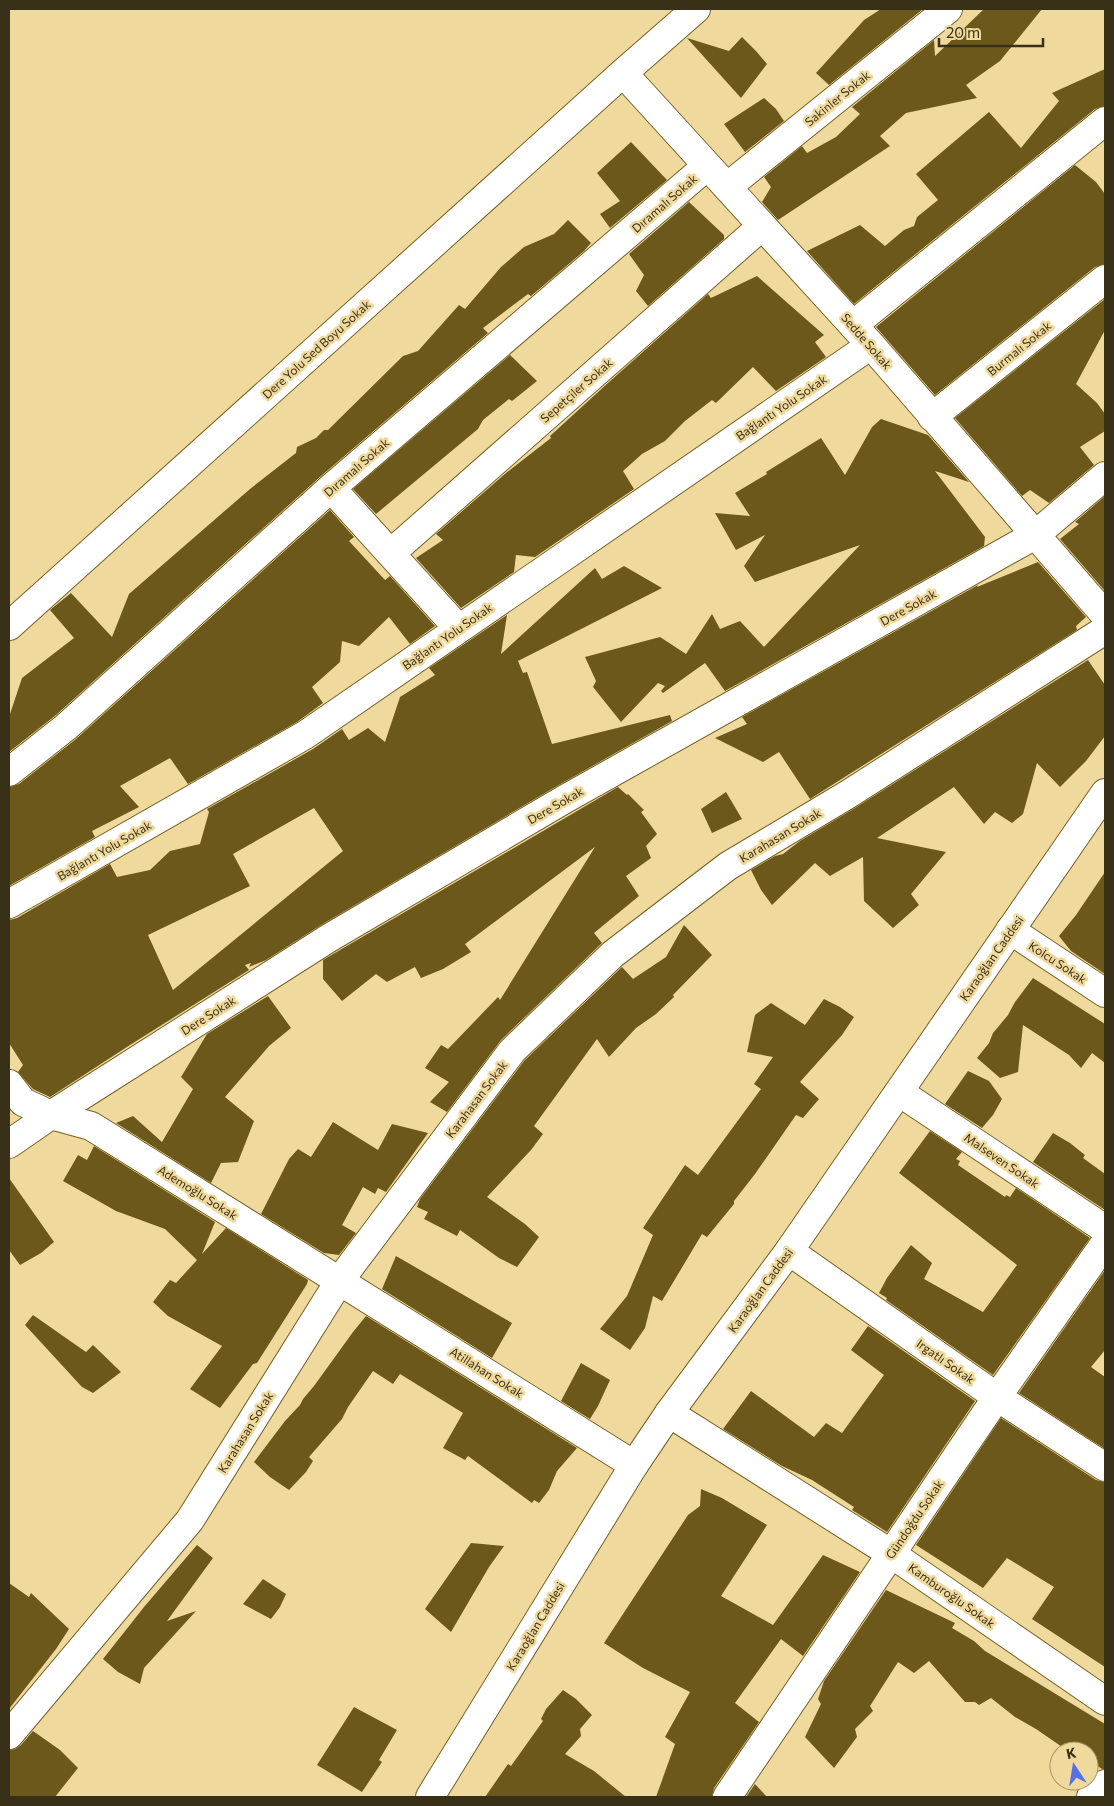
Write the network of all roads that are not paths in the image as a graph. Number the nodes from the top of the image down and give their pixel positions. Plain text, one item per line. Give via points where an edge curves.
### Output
1 (696, 9) edge
2 (948, 9) edge
3 (622, 73) junction
4 (1105, 121) edge
5 (707, 166) junction
6 (727, 187) junction
7 (762, 226) junction
8 (1105, 279) edge
9 (853, 325) junction
10 (871, 345) junction
11 (932, 417) junction
12 (1105, 476) edge
13 (331, 488) junction
14 (1035, 535) junction
15 (391, 553) junction
16 (1105, 615) edge
17 (9, 626) edge
18 (458, 628) junction
19 (1105, 630) edge
20 (9, 772) edge
21 (1105, 793) edge
22 (9, 904) edge
23 (1010, 930) junction
24 (1105, 993) edge
25 (9, 1084) edge
26 (899, 1092) junction
27 (51, 1115) junction
28 (9, 1144) edge
29 (1105, 1229) edge
30 (1105, 1243) edge
31 (788, 1251) junction
32 (340, 1280) junction
33 (997, 1397) junction
34 (669, 1413) junction
35 (634, 1465) junction
36 (1105, 1467) edge
37 (890, 1553) junction
38 (1105, 1701) edge
39 (9, 1735) edge
40 (1105, 1784) edge
41 (430, 1797) edge
42 (727, 1797) edge
43 (1091, 1797) edge

1 - 3 street, Dere Yolu Sed Boyu Sokak
2 - 6 street, Sakinler Sokak
3 - 5 street, Sedde Sokak
3 - 17 street, Dere Yolu Sed Boyu Sokak
4 - 9 street
5 - 6 street, Sedde Sokak
5 - 13 street, Dıramalı Sokak
6 - 7 street, Sedde Sokak
7 - 9 street, Sedde Sokak
7 - 15 street, Sepetçiler Sokak
8 - 11 street, Burmalı Sokak
9 - 10 street, Sedde Sokak
10 - 11 street, Sedde Sokak
10 - 18 street, Bağlantı Yolu Sokak
11 - 14 street, Sedde Sokak
12 - 14 street, Dere Sokak
13 - 15 street
13 - 20 street, Dıramalı Sokak via 66,726
14 - 16 street, Sedde Sokak
14 - 27 street, Dere Sokak via 565,799 329,938
15 - 18 street
18 - 22 street, Bağlantı Yolu Sokak via 305,735
19 - 32 street, Karahasan Sokak via 847,796 728,866 613,954 512,1051
21 - 23 street, Karaoğlan Caddesi
23 - 24 street, Kolcu Sokak
23 - 26 street, Karaoğlan Caddesi
25 - 27 street, Ademoğlu Sokak via 23,1102
26 - 29 street, Malseven Sokak
26 - 31 street, Karaoğlan Caddesi
27 - 28 street, Dere Sokak
27 - 32 street, Ademoğlu Sokak via 91,1126
30 - 33 street, Gündoğdu Sokak
31 - 33 street, Irgatlı Sokak
31 - 34 street, Karaoğlan Caddesi
32 - 35 street, Atillahan Sokak
32 - 39 street, Karahasan Sokak via 190,1520
33 - 36 street, Irgatlı Sokak
33 - 37 street, Gündoğdu Sokak
34 - 35 street, Karaoğlan Caddesi
34 - 37 street, Kamburoğlu Sokak
35 - 41 street, Karaoğlan Caddesi
37 - 38 street, Kamburoğlu Sokak
37 - 42 street, Gündoğdu Sokak
40 - 43 street

